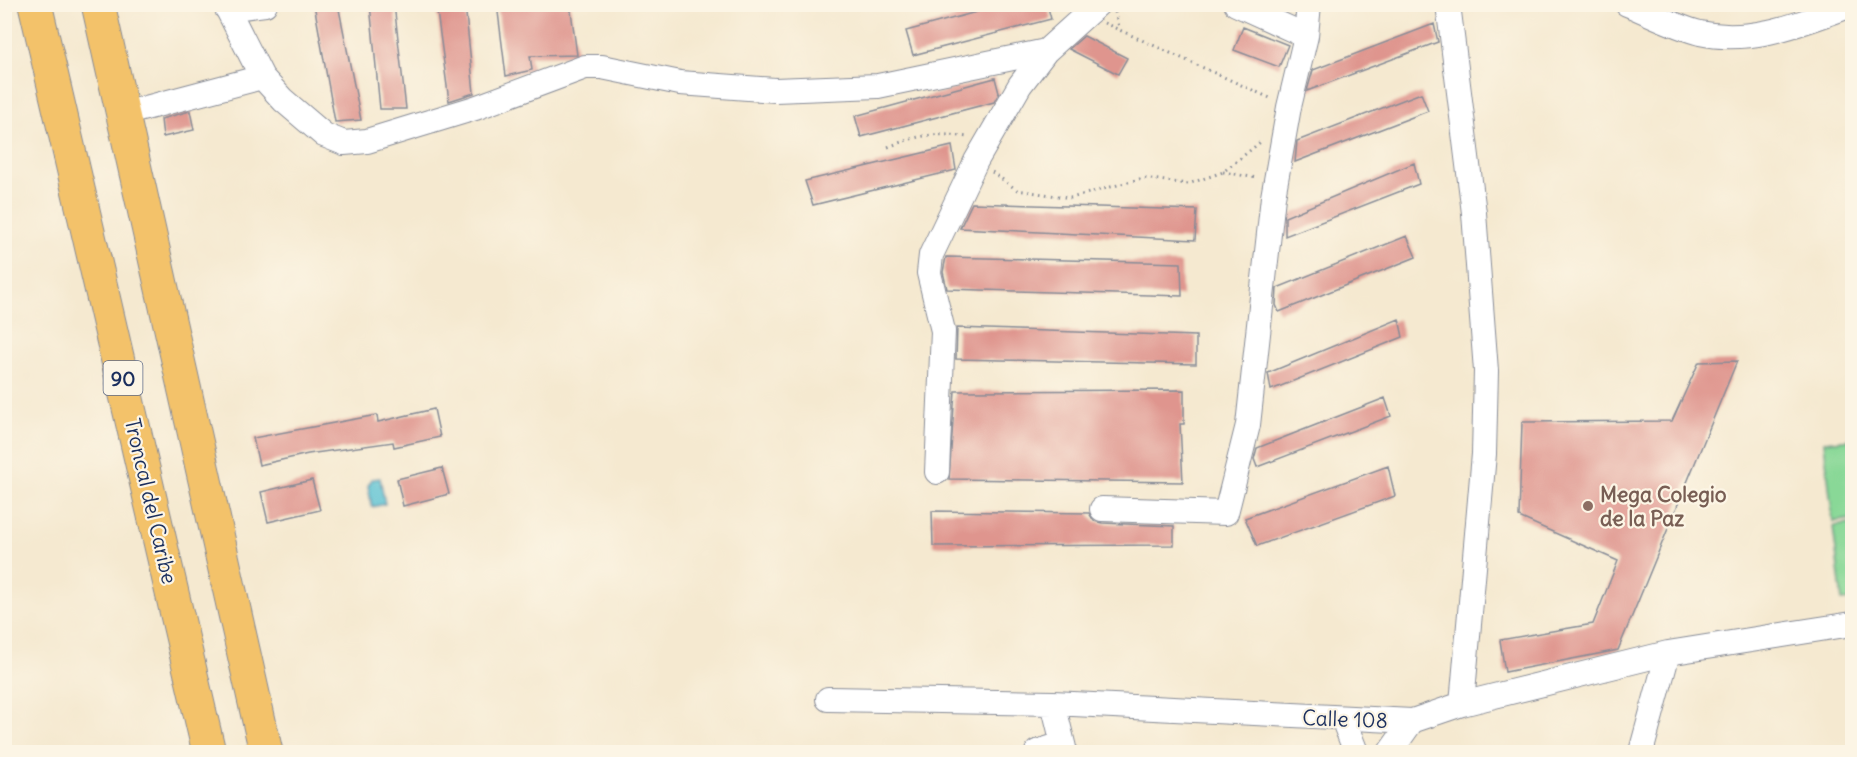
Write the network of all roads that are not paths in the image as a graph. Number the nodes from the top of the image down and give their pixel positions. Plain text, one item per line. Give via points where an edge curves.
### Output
1 (35, 4) edge
2 (98, 4) edge
3 (265, 4) edge
4 (1098, 4) edge
5 (1236, 4) edge
6 (1309, 4) edge
7 (1448, 4) edge
8 (1627, 4) edge
9 (1852, 5) edge
10 (226, 7) edge
11 (1306, 36) junction
12 (1046, 51) junction
13 (262, 77) junction
14 (123, 114) junction
15 (937, 472) dead end
16 (1102, 509) dead end
17 (1852, 624) edge
18 (1668, 653) junction
19 (828, 699) dead end
20 (1053, 703) junction
21 (1462, 704) junction
22 (1343, 719) junction
23 (1412, 721) junction
24 (1064, 748) edge
25 (209, 753) edge
26 (266, 753) edge
27 (1037, 753) edge
28 (1356, 753) edge
29 (1390, 753) edge
30 (1641, 753) edge

1 - 25 highway, Troncal del Caribe / 90
2 - 14 highway
3 - 10 street
4 - 12 street
5 - 11 street
6 - 11 street
7 - 21 street via 1474,213 1486,371 1484,454
8 - 9 street via 1700,33 1739,38 1791,27
10 - 13 street
11 - 16 street via 1273,197 1248,425 1226,513
12 - 13 street via 878,86 843,88 775,90 680,83 602,67 585,68 475,108 367,141 344,143 324,135
12 - 15 street via 1020,85 981,152 931,255 929,273 943,331
13 - 14 street
14 - 26 highway
17 - 18 street, Calle 108
18 - 21 street, Calle 108
18 - 30 street
19 - 20 street, Calle 108
20 - 22 street, Calle 108
20 - 24 street
21 - 23 street, Calle 108
22 - 23 street, Calle 108
22 - 28 street
23 - 29 street
24 - 27 street

